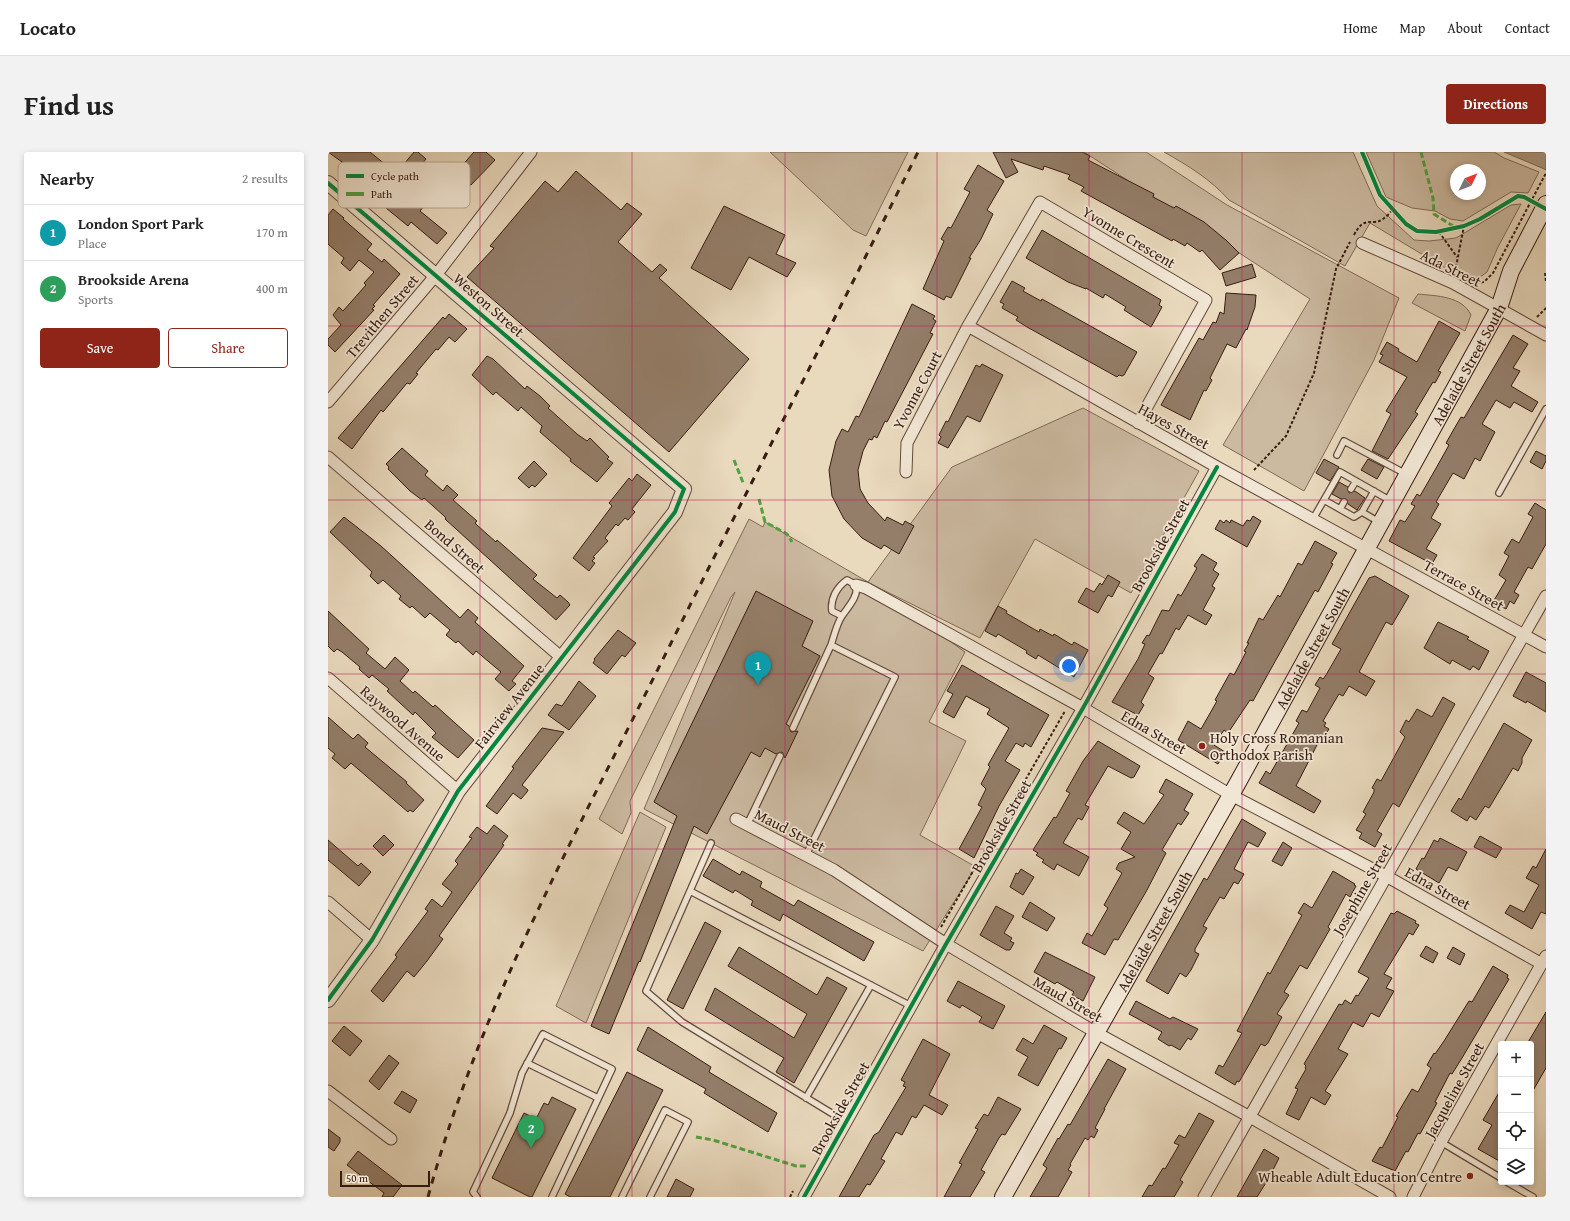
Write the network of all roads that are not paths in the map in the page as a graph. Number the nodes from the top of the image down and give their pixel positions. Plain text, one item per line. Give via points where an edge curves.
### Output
1 (531, 152) edge
2 (328, 183) edge
3 (338, 192) edge
4 (357, 208) edge
5 (1536, 208) edge
6 (1362, 243) dead end
7 (436, 275) junction
8 (1499, 308) junction
9 (968, 326) junction
10 (1546, 335) edge
11 (328, 402) edge
12 (1546, 409) edge
13 (1138, 423) junction
14 (634, 447) joint
15 (1337, 455) dead end
16 (328, 457) edge
17 (1217, 467) junction
18 (906, 472) dead end
19 (1408, 475) junction
20 (1356, 481) junction
21 (1351, 489) dead end
22 (1374, 491) junction
23 (1499, 493) dead end
24 (1324, 500) junction
25 (1344, 502) dead end
26 (1394, 502) junction
27 (1340, 509) junction
28 (1362, 512) junction
29 (1312, 519) junction
30 (1381, 523) junction
31 (1368, 549) junction
32 (856, 585) junction
33 (1546, 596) edge
34 (842, 616) junction
35 (1525, 635) junction
36 (831, 645) junction
37 (1546, 648) edge
38 (562, 658) junction
39 (328, 678) edge
40 (1083, 708) junction
41 (793, 728) dead end
42 (780, 756) dead end
43 (458, 791) junction
44 (1231, 795) junction
45 (736, 819) dead end
46 (747, 825) junction
47 (711, 842) dead end
48 (806, 854) junction
49 (1386, 876) junction
50 (690, 891) junction
51 (328, 902) edge
52 (372, 940) junction
53 (946, 944) junction
54 (1544, 960) edge
55 (871, 985) junction
56 (328, 1000) edge
57 (911, 1006) junction
58 (1095, 1032) junction
59 (527, 1063) junction
60 (328, 1091) edge
61 (598, 1098) junction
62 (806, 1098) junction
63 (1250, 1116) junction
64 (846, 1122) junction
65 (391, 1139) dead end
66 (1441, 1142) junction
67 (1498, 1176) edge
68 (1512, 1185) edge
69 (477, 1197) edge
70 (552, 1197) edge
71 (622, 1197) edge
72 (650, 1197) edge
73 (804, 1197) edge
74 (1003, 1197) edge
75 (1204, 1197) edge
76 (1390, 1197) edge
77 (1413, 1197) edge
78 (1533, 1197) edge

1 - 7 street, Trevithen Street
2 - 3 street, Weston Street
4 - 7 street, Weston Street
5 - 8 main road, Adelaide Street South
6 - 8 street, Ada Street via 1453,283
7 - 11 street, Trevithen Street
7 - 14 street, Weston Street
8 - 10 street, Ada Street
8 - 19 main road, Adelaide Street South
9 - 13 street, Hayes Street
9 - 13 street, Yvonne Crescent via 1040,202 1206,300
9 - 18 street, Yvonne Court via 907,443
12 - 23 lane
13 - 17 street, Hayes Street
14 - 38 street, Fairview Avenue via 684,489 675,512
15 - 19 lane via 1344,441
16 - 38 street, Bond Street
17 - 29 street, Hayes Street
17 - 40 street, Brookside Street
19 - 26 main road, Adelaide Street South
20 - 21 lane
20 - 22 lane
20 - 24 lane via 1340,472
22 - 26 lane
22 - 28 lane
24 - 27 lane
24 - 29 lane
25 - 27 lane
26 - 30 main road, Adelaide Street South
27 - 28 lane via 1354,517
28 - 30 lane
29 - 31 street, Hayes Street
30 - 31 main road, Adelaide Street South
31 - 35 street, Terrace Street
31 - 44 main road, Adelaide Street South
32 - 34 lane via 858,590 848,611
32 - 34 lane via 847,580 840,584 831,603 832,611
32 - 40 street, Edna Street via 866,588
33 - 35 street, Josephine Street
34 - 36 lane
35 - 37 street, Terrace Street
35 - 49 street, Josephine Street
36 - 41 lane
36 - 48 lane via 895,676
38 - 43 street, Fairview Avenue
39 - 43 street, Raywood Avenue
40 - 44 street, Edna Street
40 - 53 street, Brookside Street
42 - 46 lane
43 - 52 street, Fairview Avenue
44 - 49 street, Edna Street
44 - 58 main road, Adelaide Street South
45 - 46 street, Maud Street
46 - 48 street, Maud Street
47 - 50 lane
48 - 53 street, Maud Street
49 - 54 street, Edna Street
49 - 63 street, Josephine Street
50 - 55 lane
50 - 62 lane via 646,990 682,1022
51 - 52 street
52 - 56 street, Fairview Avenue
53 - 57 street, Brookside Street
53 - 58 street, Maud Street
54 - 66 street, Jacqueline Street
55 - 57 lane
55 - 62 lane
57 - 64 street, Brookside Street
58 - 63 street, Maud Street
58 - 74 main road, Adelaide Street South
59 - 61 lane
59 - 61 lane via 543,1034 612,1069
59 - 69 lane via 510,1112 473,1192
60 - 65 street
61 - 70 lane
62 - 64 lane
63 - 75 street, Josephine Street
63 - 76 street, Maud Street
64 - 73 street, Brookside Street
66 - 67 lane
66 - 77 street, Jacqueline Street
68 - 78 lane
71 - 72 lane via 665,1110 688,1122

